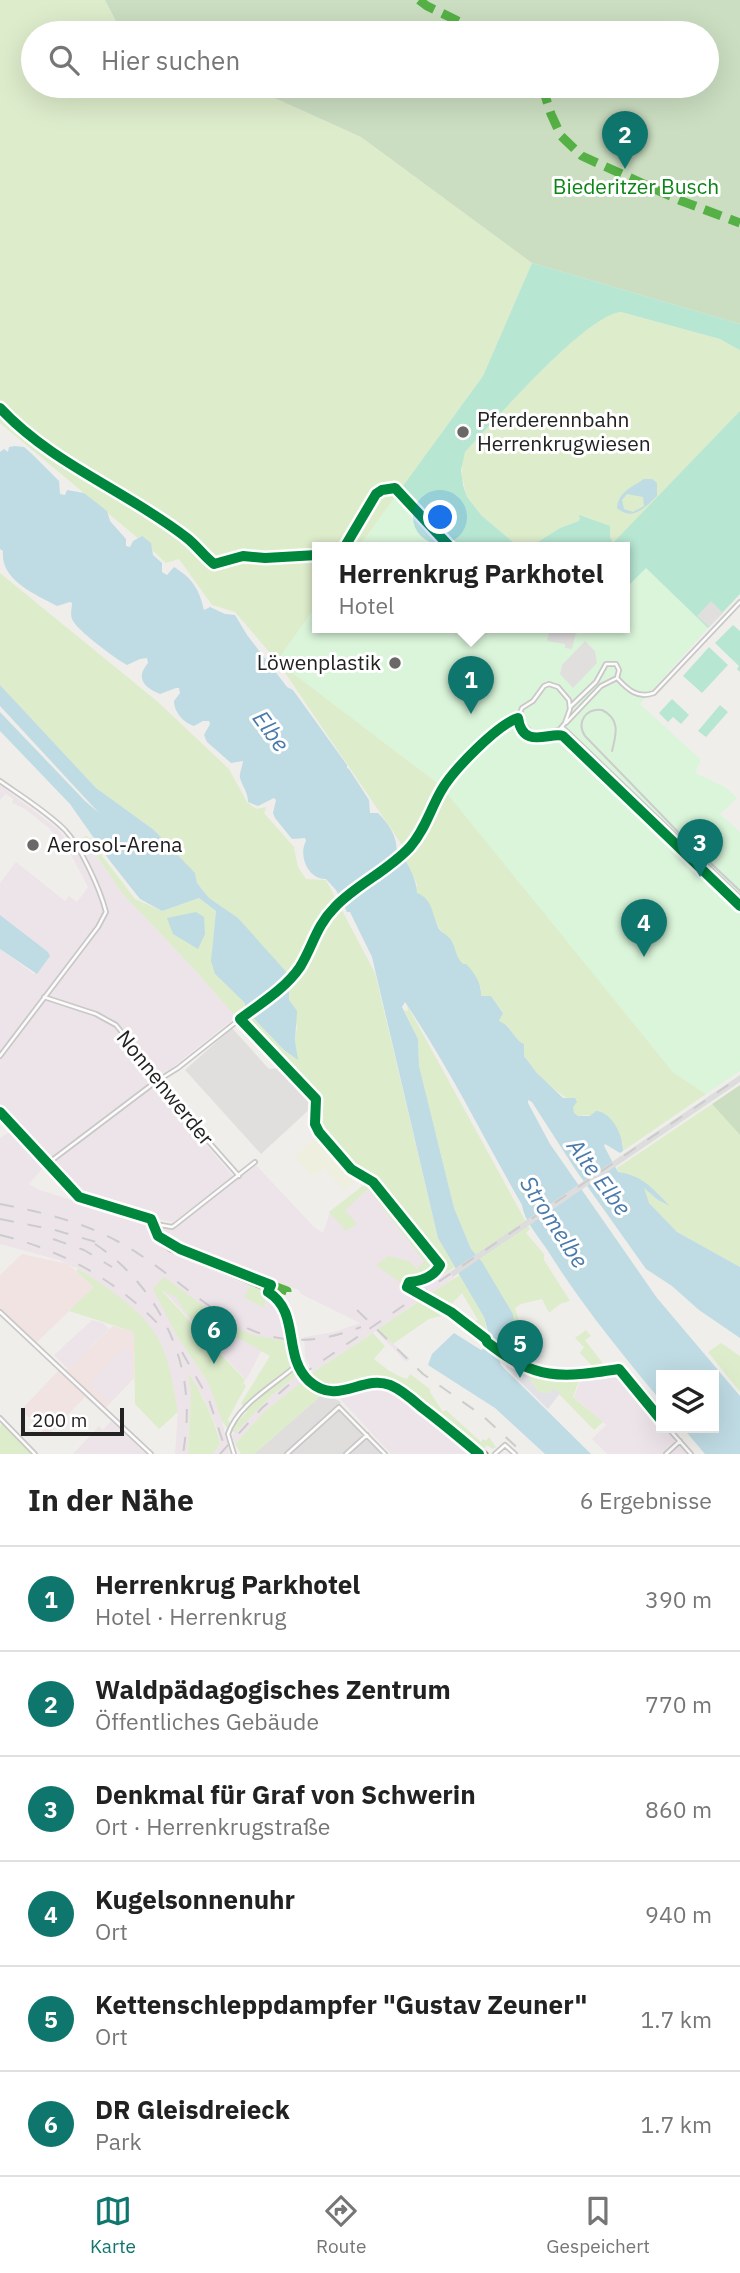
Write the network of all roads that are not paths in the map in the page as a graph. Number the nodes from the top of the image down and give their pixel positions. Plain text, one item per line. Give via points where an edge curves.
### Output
1 (740, 602) edge
2 (617, 678) junction
3 (570, 707) junction
4 (518, 718) junction
5 (565, 723) junction
6 (562, 727) junction
7 (450, 778) dead end
8 (0, 780) edge
9 (740, 898) edge
10 (44, 997) junction
11 (245, 1015) dead end
12 (0, 1056) edge
13 (156, 1081) junction
14 (0, 1115) edge
15 (255, 1163) dead end
16 (46, 1165) junction
17 (239, 1176) junction
18 (150, 1223) junction
19 (0, 1312) edge
20 (292, 1369) dead end
21 (619, 1369) dead end
22 (656, 1414) edge
23 (0, 1418) edge
24 (673, 1433) edge
25 (367, 1435) junction
26 (680, 1441) junction
27 (35, 1454) edge
28 (151, 1454) edge
29 (234, 1454) edge
30 (287, 1454) edge
31 (346, 1454) edge
32 (385, 1454) edge
33 (485, 1454) edge
34 (495, 1454) edge
35 (515, 1454) edge
36 (666, 1454) edge
37 (691, 1454) edge

1 - 2 street via 656,692 640,696
2 - 3 street via 617,666 606,664
2 - 5 street via 601,686
3 - 4 street via 561,690 545,685
3 - 5 street
4 - 6 street via 536,735
4 - 7 street via 502,726
5 - 6 street
6 - 9 street
8 - 10 street via 73,840 106,909
10 - 12 street
10 - 13 street, Nonnenwerder via 96,1014 116,1026
11 - 13 street
13 - 16 street
13 - 17 street, Nonnenwerder
14 - 16 main road
15 - 17 street
16 - 18 main road via 80,1200
17 - 18 street via 172,1227
18 - 33 main road via 155,1237 170,1249 278,1294 289,1311 303,1370 316,1382 332,1388 375,1380 395,1384
19 - 28 street
20 - 29 street via 230,1427
21 - 22 street
23 - 27 street
24 - 26 street
25 - 30 street via 338,1408
25 - 31 street
25 - 32 street
26 - 36 street
26 - 37 street
34 - 35 street via 505,1445

